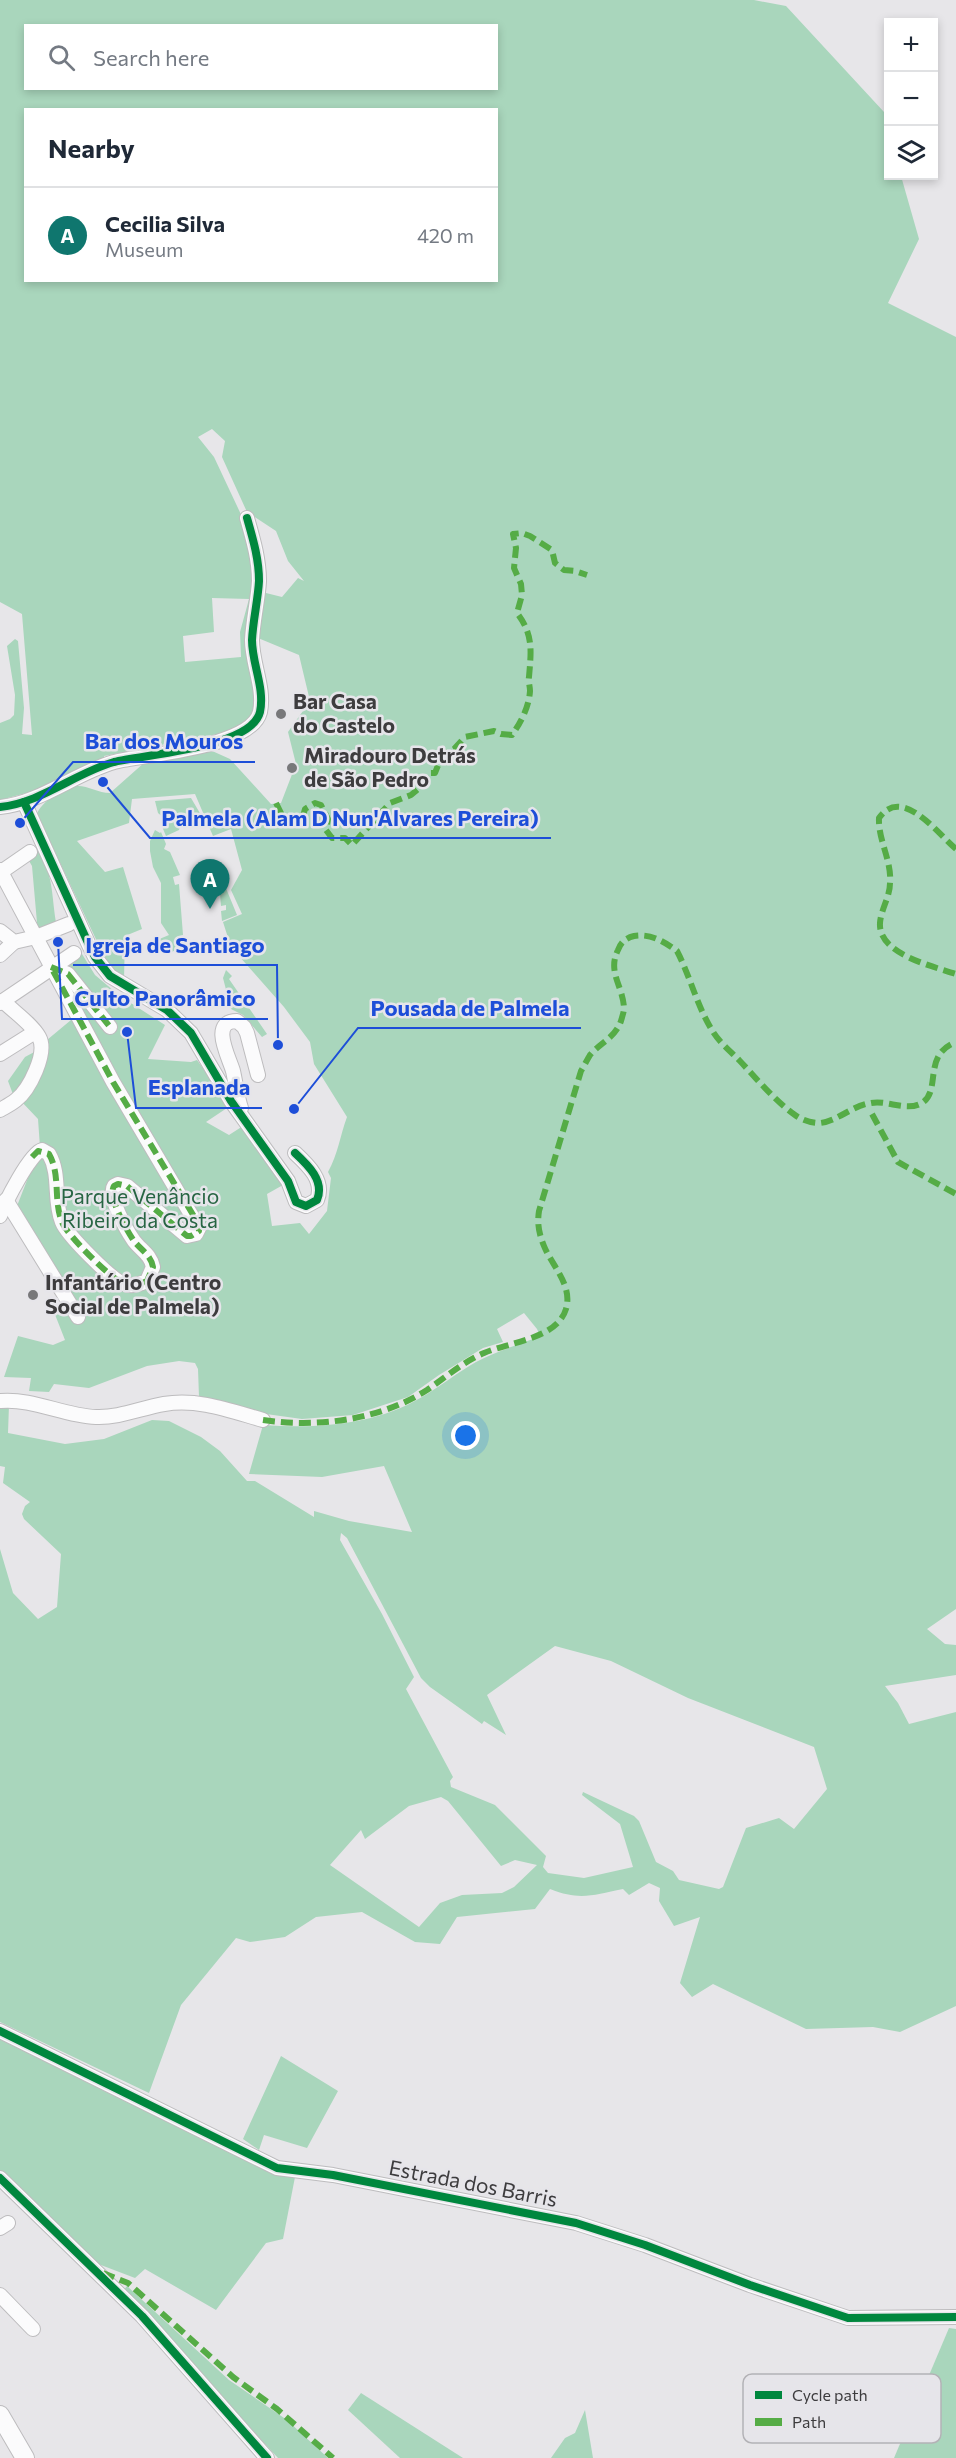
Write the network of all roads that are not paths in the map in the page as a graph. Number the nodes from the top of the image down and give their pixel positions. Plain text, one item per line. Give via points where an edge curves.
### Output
1 (247, 518) dead end
2 (24, 802) junction
3 (0, 807) edge
4 (30, 852) dead end
5 (2, 878) edge
6 (69, 924) dead end
7 (0, 931) edge
8 (36, 937) junction
9 (7, 943) edge
10 (74, 953) dead end
11 (0, 956) edge
12 (51, 967) junction
13 (1, 1002) edge
14 (110, 1027) dead end
15 (35, 1032) junction
16 (0, 1054) edge
17 (258, 1075) dead end
18 (0, 1110) edge
19 (245, 1120) junction
20 (295, 1153) dead end
21 (3, 1199) edge
22 (0, 1216) edge
23 (78, 1317) dead end
24 (0, 1401) edge
25 (263, 1420) dead end
26 (0, 2031) edge
27 (0, 2178) edge
28 (0, 2295) edge
29 (956, 2317) edge
30 (33, 2329) dead end
31 (0, 2415) edge
32 (26, 2458) edge
33 (267, 2458) edge

1 - 2 street via 259,568 252,642 261,689 260,713 244,733 106,765
2 - 3 street
2 - 19 street via 95,957 110,976 181,1022
4 - 5 street
5 - 8 street
6 - 8 street
7 - 9 street
8 - 9 street
8 - 12 street
9 - 11 street
10 - 12 street
12 - 13 street
12 - 14 street via 68,974
12 - 21 street via 113,1082 198,1223 199,1231 187,1236 127,1186 114,1185 111,1194 124,1222 153,1267 147,1281 122,1284 66,1231 58,1211 55,1170 49,1154 38,1151
13 - 15 street
15 - 16 street
15 - 18 street via 42,1053 35,1072 24,1092
17 - 19 street via 244,1027 237,1021 228,1022 222,1036
19 - 20 street via 288,1181 296,1202 306,1206 317,1200 319,1186 311,1169
21 - 22 street
21 - 23 street
24 - 25 street via 24,1401 94,1417 163,1404 198,1402
26 - 29 street, Estrada dos Barris via 277,2168 333,2175 576,2223 848,2318
27 - 33 street via 142,2316
28 - 30 street
31 - 32 main road

